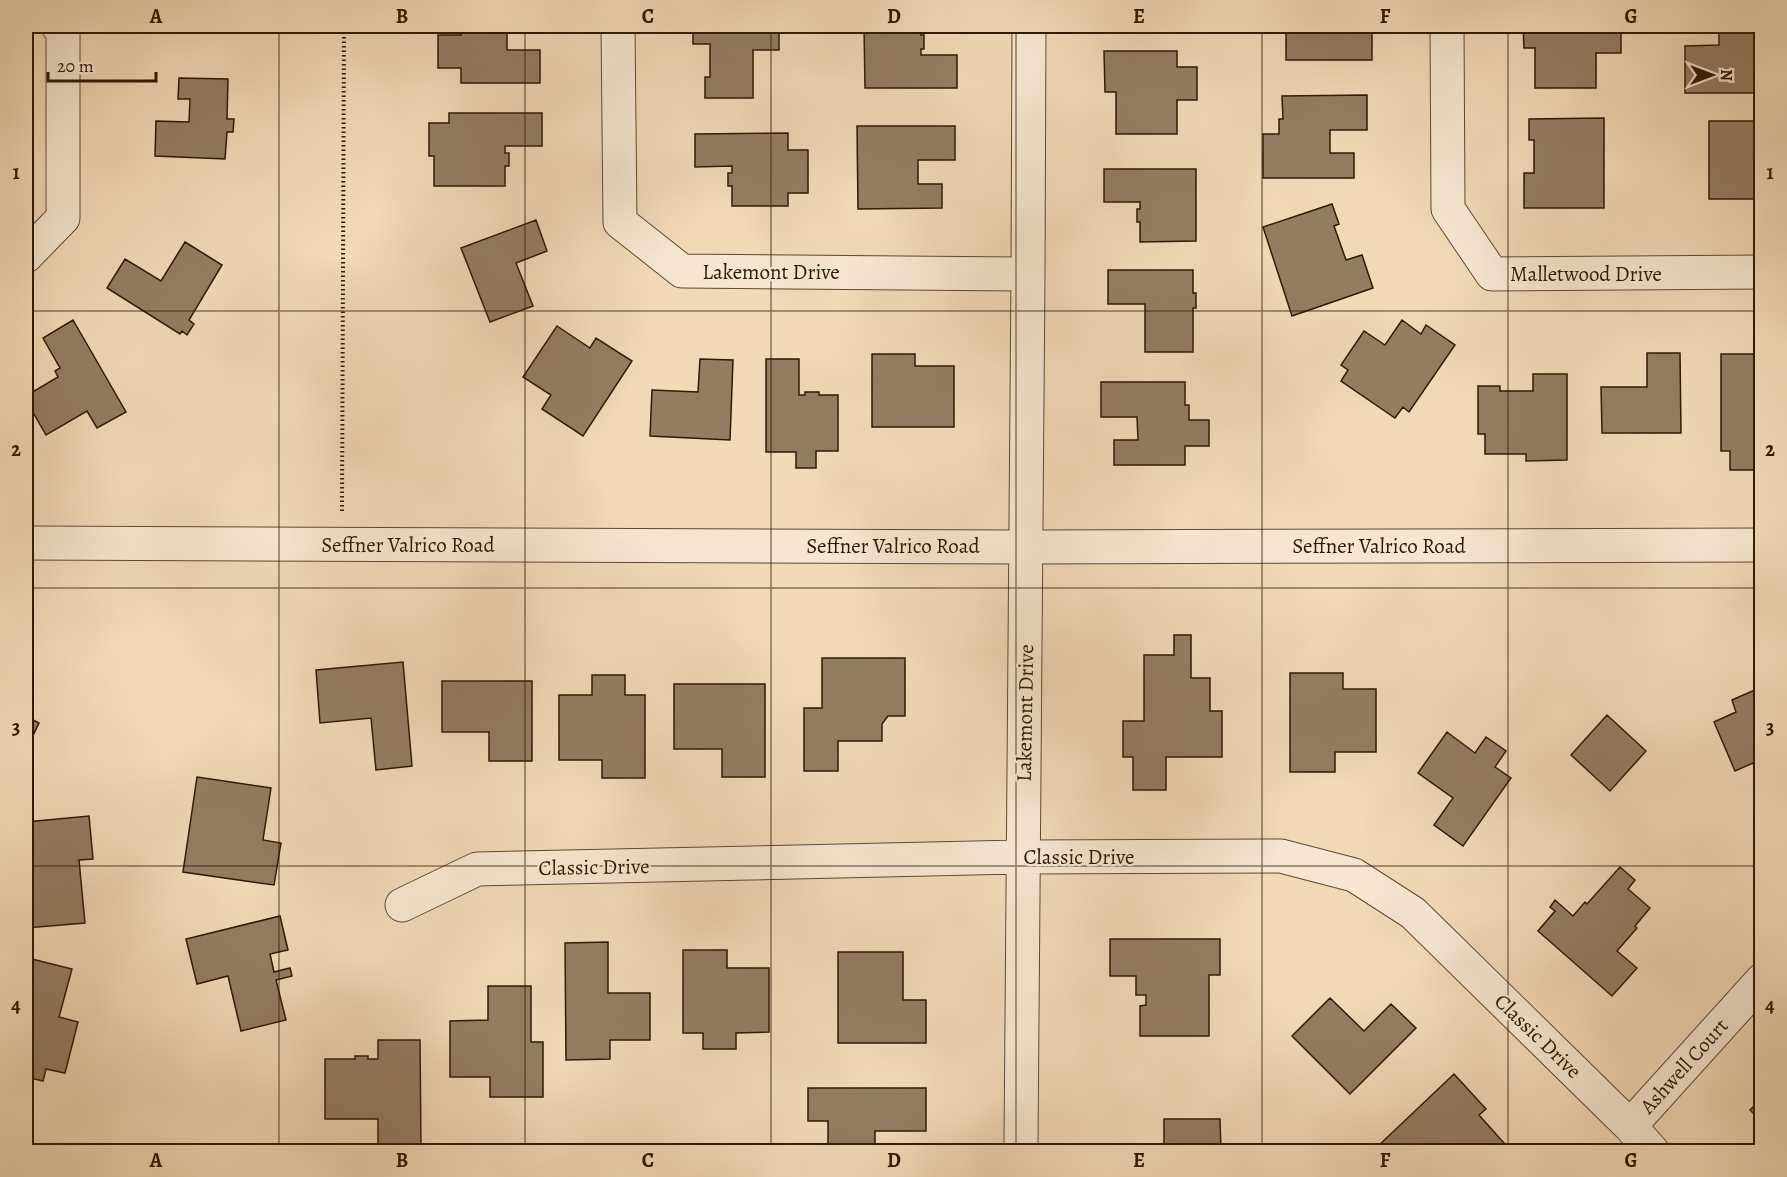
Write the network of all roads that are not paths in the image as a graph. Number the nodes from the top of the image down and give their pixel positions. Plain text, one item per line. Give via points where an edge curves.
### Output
1 (58, 26) edge
2 (618, 26) edge
3 (1029, 26) edge
4 (1447, 26) edge
5 (26, 256) edge
6 (1761, 272) edge
7 (1028, 274) junction
8 (26, 543) edge
9 (1761, 545) edge
10 (1028, 547) junction
11 (1022, 857) junction
12 (402, 905) dead end
13 (1761, 980) edge
14 (1630, 1126) junction
15 (1021, 1152) edge
16 (1653, 1152) edge

1 - 5 street via 63,32 63,218
2 - 7 street, Lakemont Drive via 620,222 682,271
3 - 7 street, Lakemont Drive
4 - 6 street, Malletwood Drive via 1448,209 1492,274
7 - 10 street, Lakemont Drive
8 - 10 street, Seffner Valrico Road
9 - 10 street, Seffner Valrico Road
10 - 11 street, Lakemont Drive
11 - 12 street, Classic Drive via 477,869
11 - 14 street, Classic Drive via 1281,856 1354,875 1413,913
11 - 15 street, Lakemont Drive
13 - 14 street, Ashwell Court
14 - 16 street, Classic Drive

